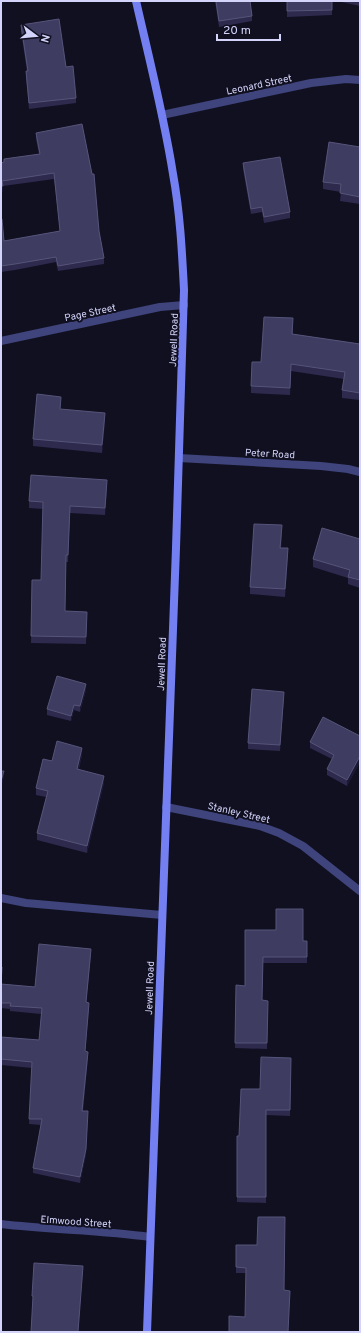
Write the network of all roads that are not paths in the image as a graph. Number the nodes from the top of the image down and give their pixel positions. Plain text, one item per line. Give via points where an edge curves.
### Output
1 (136, 1) edge
2 (360, 80) edge
3 (162, 115) junction
4 (184, 305) junction
5 (1, 341) edge
6 (179, 458) junction
7 (360, 472) edge
8 (166, 807) junction
9 (360, 891) edge
10 (1, 898) edge
11 (162, 915) junction
12 (1, 1224) edge
13 (150, 1237) junction
14 (147, 1332) edge

1 - 3 street, Jewell Road
2 - 3 street, Leonard Street via 311,83
3 - 4 street, Jewell Road via 174,175
4 - 5 street, Page Street
4 - 6 street, Jewell Road
6 - 7 street, Peter Road via 321,466
6 - 8 street, Jewell Road
8 - 9 street, Stanley Street via 260,826 279,833 303,846
8 - 11 street, Jewell Road
10 - 11 street via 26,903
11 - 13 street, Jewell Road
12 - 13 street, Elmwood Street
13 - 14 street, Jewell Road

